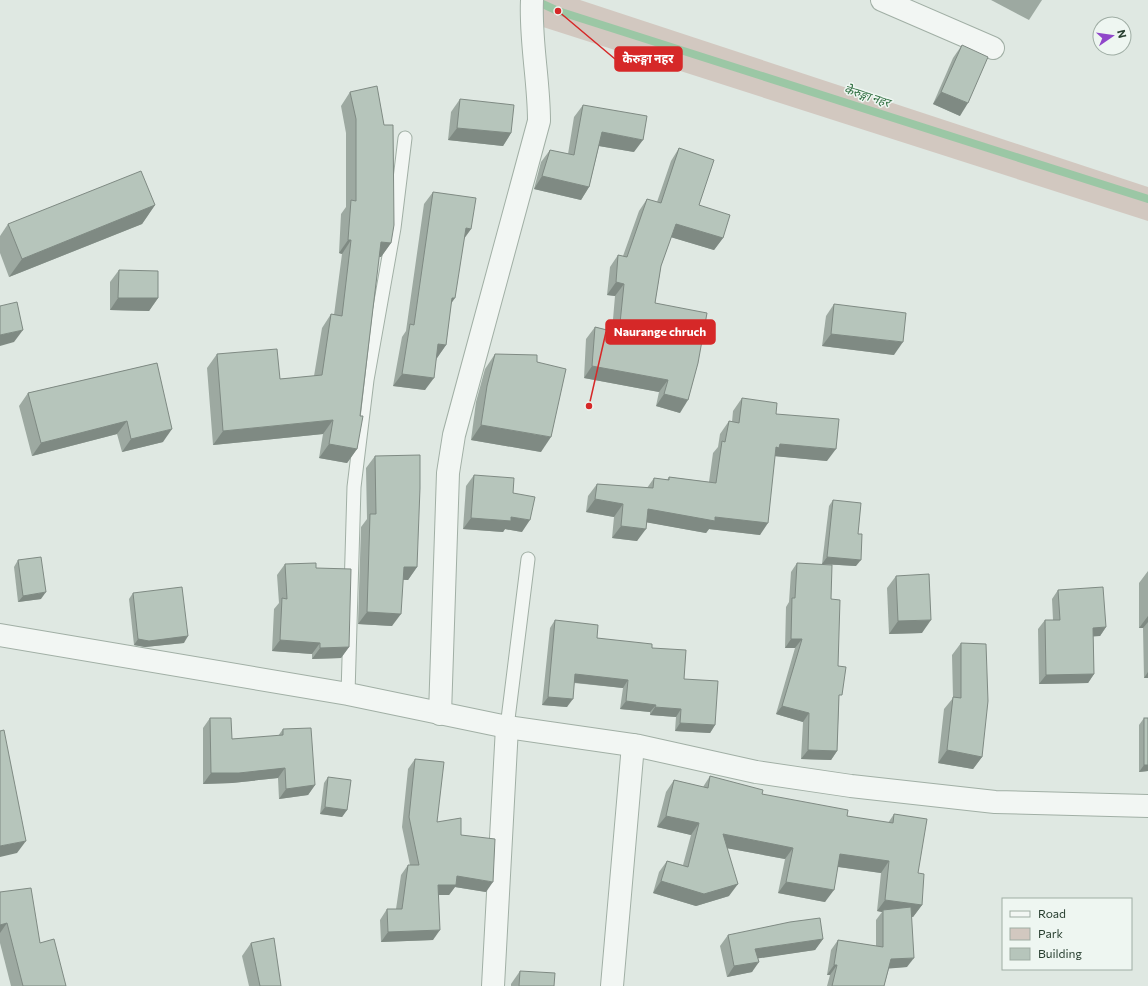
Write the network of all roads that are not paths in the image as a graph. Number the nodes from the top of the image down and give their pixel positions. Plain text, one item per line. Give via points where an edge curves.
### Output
1 (882, 0) edge
2 (531, 7) edge
3 (993, 48) dead end
4 (405, 138) dead end
5 (528, 559) dead end
6 (0, 635) edge
7 (348, 694) junction
8 (440, 714) junction
9 (507, 728) junction
10 (633, 745) junction
11 (1148, 806) edge
12 (493, 986) edge
13 (612, 986) edge

1 - 3 street
2 - 8 street via 539,121 454,435 448,473
4 - 7 lane via 394,228 367,380 354,487
5 - 9 lane
6 - 7 street
7 - 8 street
8 - 9 street
9 - 10 street
9 - 12 street
10 - 11 street via 756,772 859,786 995,802
10 - 13 street

